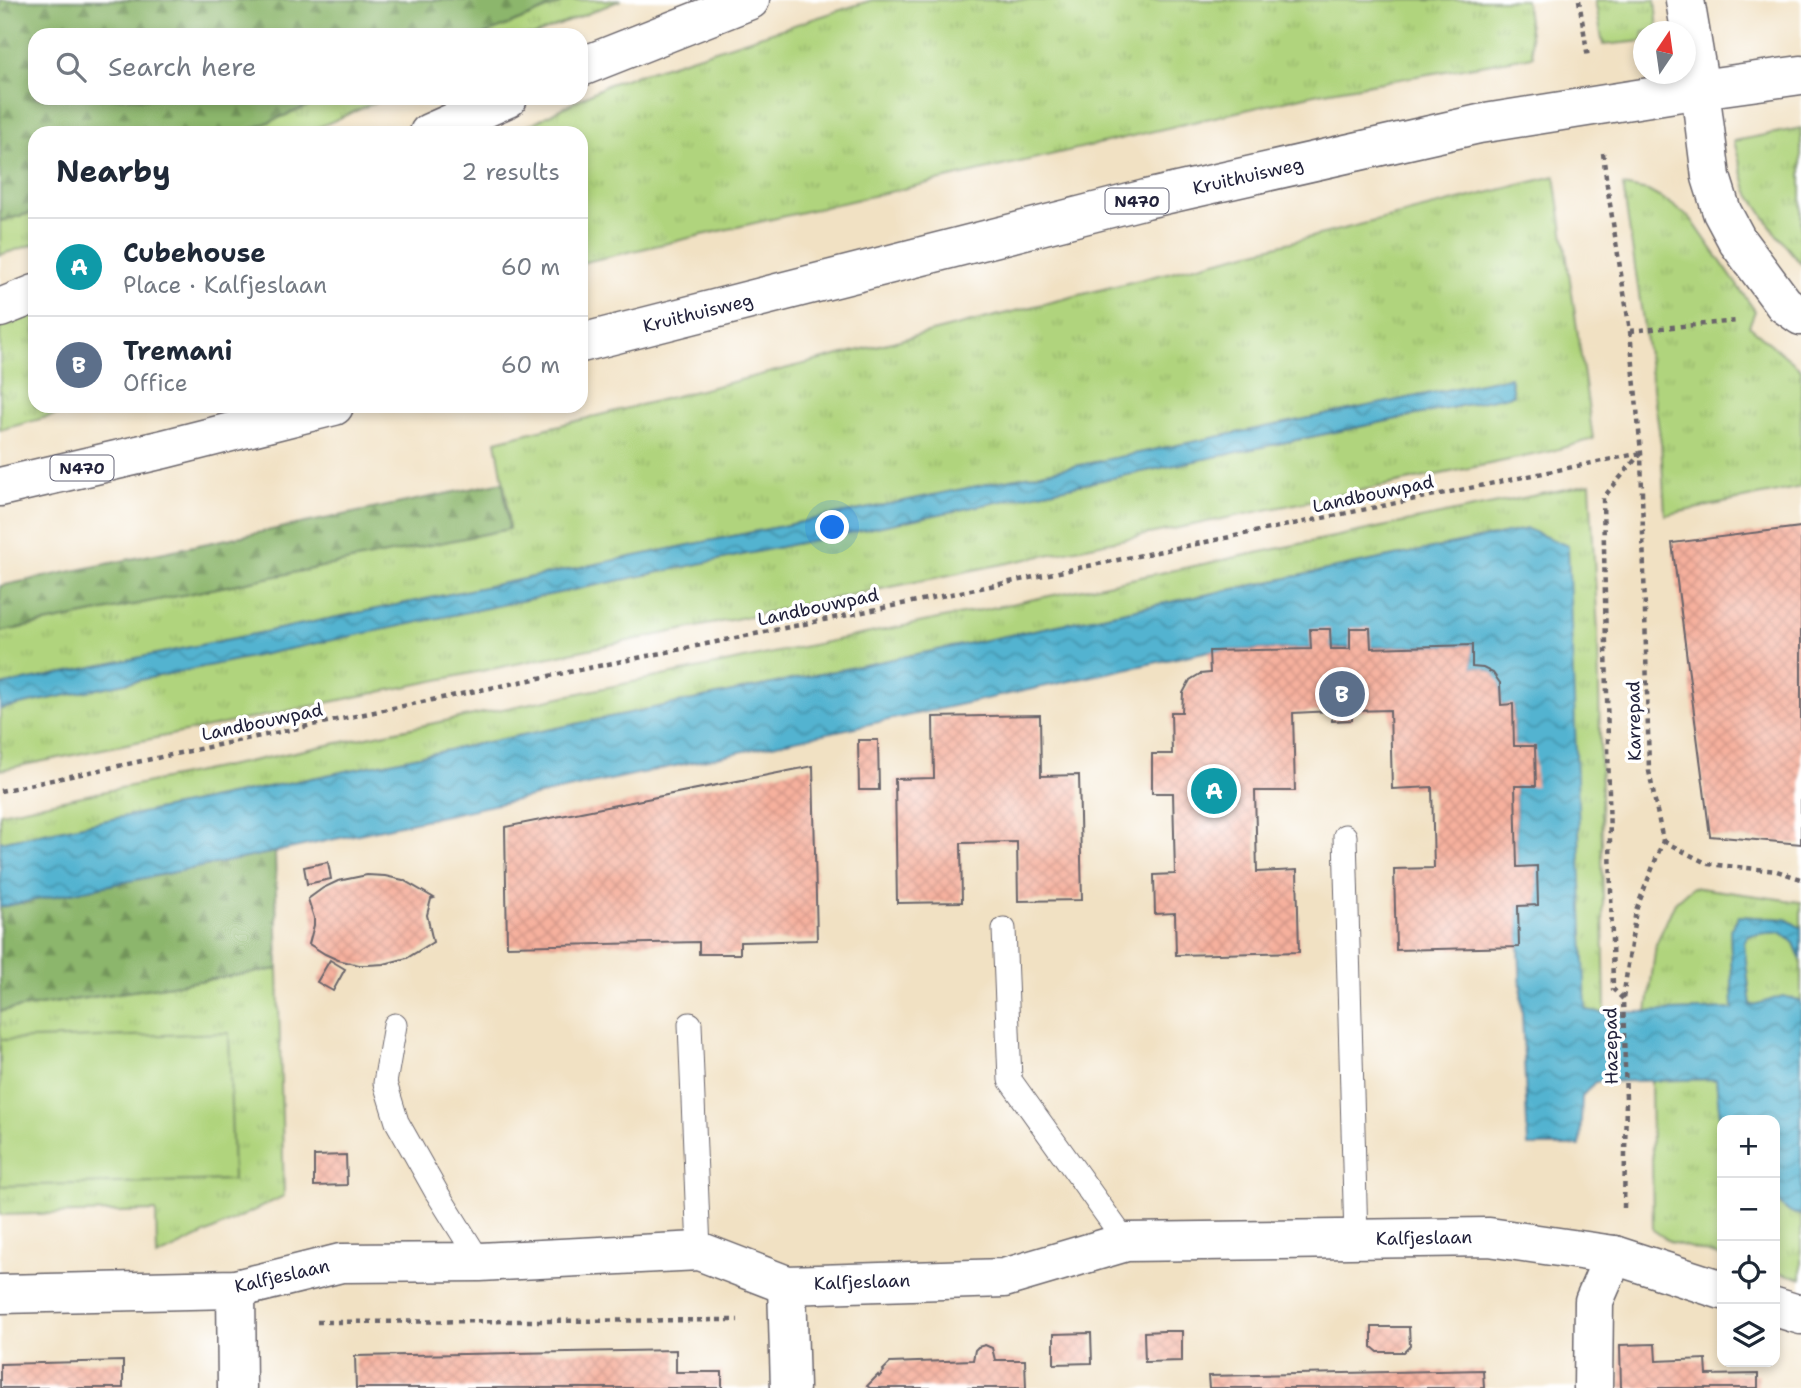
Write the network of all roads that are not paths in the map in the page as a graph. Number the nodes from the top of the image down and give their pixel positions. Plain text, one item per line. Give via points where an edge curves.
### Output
1 (750, 0) edge
2 (1685, 0) edge
3 (588, 64) edge
4 (1801, 75) edge
5 (1700, 89) junction
6 (492, 105) edge
7 (445, 126) edge
8 (28, 297) edge
9 (0, 308) edge
10 (1793, 310) edge
11 (588, 341) edge
12 (306, 413) edge
13 (0, 487) edge
14 (1345, 836) dead end
15 (1004, 929) dead end
16 (690, 1024) dead end
17 (395, 1025) dead end
18 (1356, 1239) junction
19 (1126, 1242) junction
20 (699, 1251) junction
21 (1614, 1255) junction
22 (480, 1262) junction
23 (1717, 1288) edge
24 (0, 1294) edge
25 (788, 1303) junction
26 (236, 1306) junction
27 (1780, 1309) edge
28 (1801, 1315) edge
29 (237, 1388) edge
30 (790, 1388) edge
31 (1593, 1388) edge

1 - 3 street
2 - 5 street
4 - 5 street, Kruithuisweg / N470
5 - 10 street via 1711,177 1722,212 1738,242
5 - 11 street, Kruithuisweg / N470 via 1479,124 1186,190
6 - 7 street
8 - 9 street
12 - 13 street, N470
14 - 18 lane
15 - 19 lane via 1010,1080
16 - 20 lane
17 - 22 lane via 385,1083 397,1122
18 - 19 street, Kalfjeslaan
18 - 21 street, Kalfjeslaan via 1489,1237
19 - 25 street, Kalfjeslaan via 1004,1278
20 - 22 street, Kalfjeslaan
20 - 25 street, Kalfjeslaan
21 - 23 street, Kalfjeslaan
21 - 31 street via 1594,1301
22 - 26 street, Kalfjeslaan via 341,1263
24 - 26 street, Kalfjeslaan
25 - 30 street
26 - 29 street
27 - 28 street

